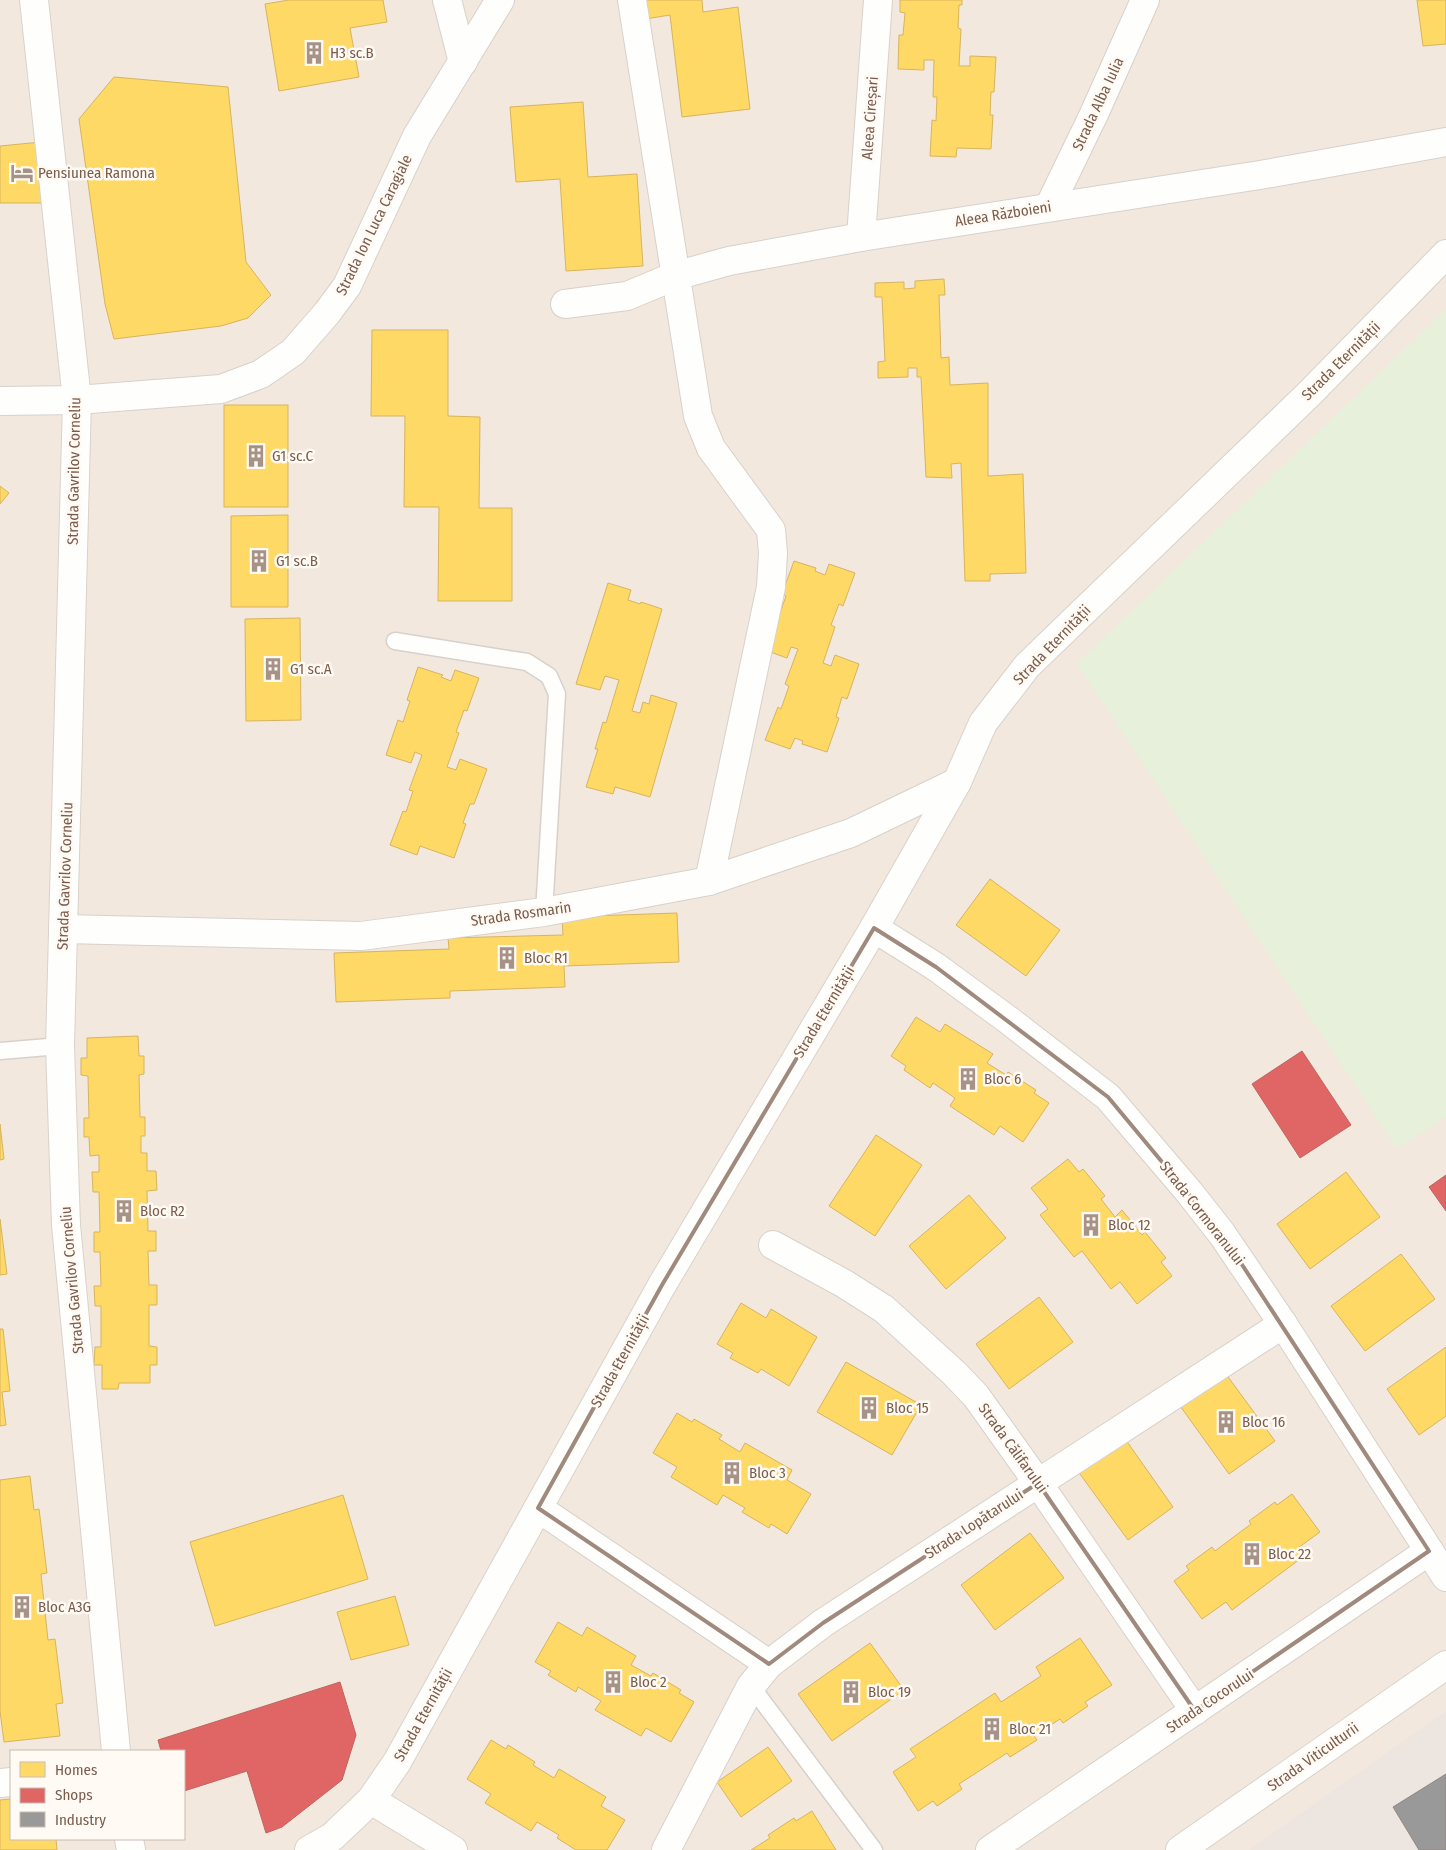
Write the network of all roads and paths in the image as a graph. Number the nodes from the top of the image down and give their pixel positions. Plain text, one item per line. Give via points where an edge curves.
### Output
1 (34, 0) edge
2 (448, 0) edge
3 (500, 0) edge
4 (632, 0) edge
5 (878, 0) edge
6 (1145, 0) edge
7 (463, 62) junction
8 (1446, 142) edge
9 (1049, 207) junction
10 (861, 237) junction
11 (1446, 254) edge
12 (675, 276) junction
13 (565, 304) dead end
14 (77, 400) junction
15 (0, 402) edge
16 (395, 640) dead end
17 (957, 782) junction
18 (709, 881) junction
19 (544, 912) junction
20 (874, 928) junction
21 (63, 929) junction
22 (60, 1046) junction
23 (0, 1051) edge
24 (773, 1245) dead end
25 (1284, 1324) junction
26 (1038, 1482) junction
27 (538, 1508) junction
28 (1429, 1551) junction
29 (1446, 1577) edge
30 (769, 1664) junction
31 (1446, 1664) edge
32 (751, 1686) junction
33 (1195, 1711) junction
34 (116, 1750) edge
35 (371, 1800) junction
36 (309, 1850) edge
37 (453, 1850) edge
38 (666, 1850) edge
39 (874, 1850) edge
40 (990, 1850) edge
41 (1180, 1850) edge

1 - 14 street, Strada Gavrilov Corneliu
2 - 7 street
3 - 7 street, Strada Ion Luca Caragiale
4 - 12 street
5 - 10 street, Aleea Cireșari
6 - 9 street, Strada Alba Iulia
7 - 14 street, Strada Ion Luca Caragiale via 417,136 347,286 293,352 261,374 221,389
8 - 9 street, Aleea Războieni via 1260,175
9 - 10 street, Aleea Războieni
10 - 12 street, Aleea Războieni via 729,261
11 - 17 street, Strada Eternității via 1309,394 1027,666 983,722
12 - 13 street, Aleea Războieni via 627,296
12 - 18 street via 698,416 711,448 771,530 773,553 772,587
14 - 15 street, Strada Ion Luca Caragiale
14 - 21 street, Strada Gavrilov Corneliu
16 - 19 lane via 527,662 549,676 557,694
17 - 18 street, Strada Rosmarin via 851,833
17 - 20 street, Strada Eternității
18 - 19 street, Strada Rosmarin
19 - 21 street, Strada Rosmarin via 361,936
20 - 25 street, Strada Cormoranului via 936,967 1108,1097 1222,1234
20 - 27 street, Strada Eternității via 662,1285
21 - 22 street, Strada Gavrilov Corneliu
22 - 23 lane
22 - 34 street, Strada Gavrilov Corneliu via 66,1225
24 - 26 street, Strada Călifarului via 884,1309 976,1396
25 - 26 street, Strada Lopătarului
25 - 28 street, Strada Cormoranului
26 - 30 street, Strada Lopătarului via 823,1623
26 - 33 street, Strada Călifarului
27 - 30 street
27 - 35 street, Strada Eternității via 397,1762
28 - 29 street, Strada Cormoranului
28 - 33 street, Strada Cocorului
30 - 32 street, Strada Lopătarului
31 - 41 street, Strada Viticulturii
32 - 38 street, Strada Lopătarului
32 - 39 lane
33 - 40 street, Strada Cocorului
35 - 36 street, Strada Eternității via 332,1837
35 - 37 street

